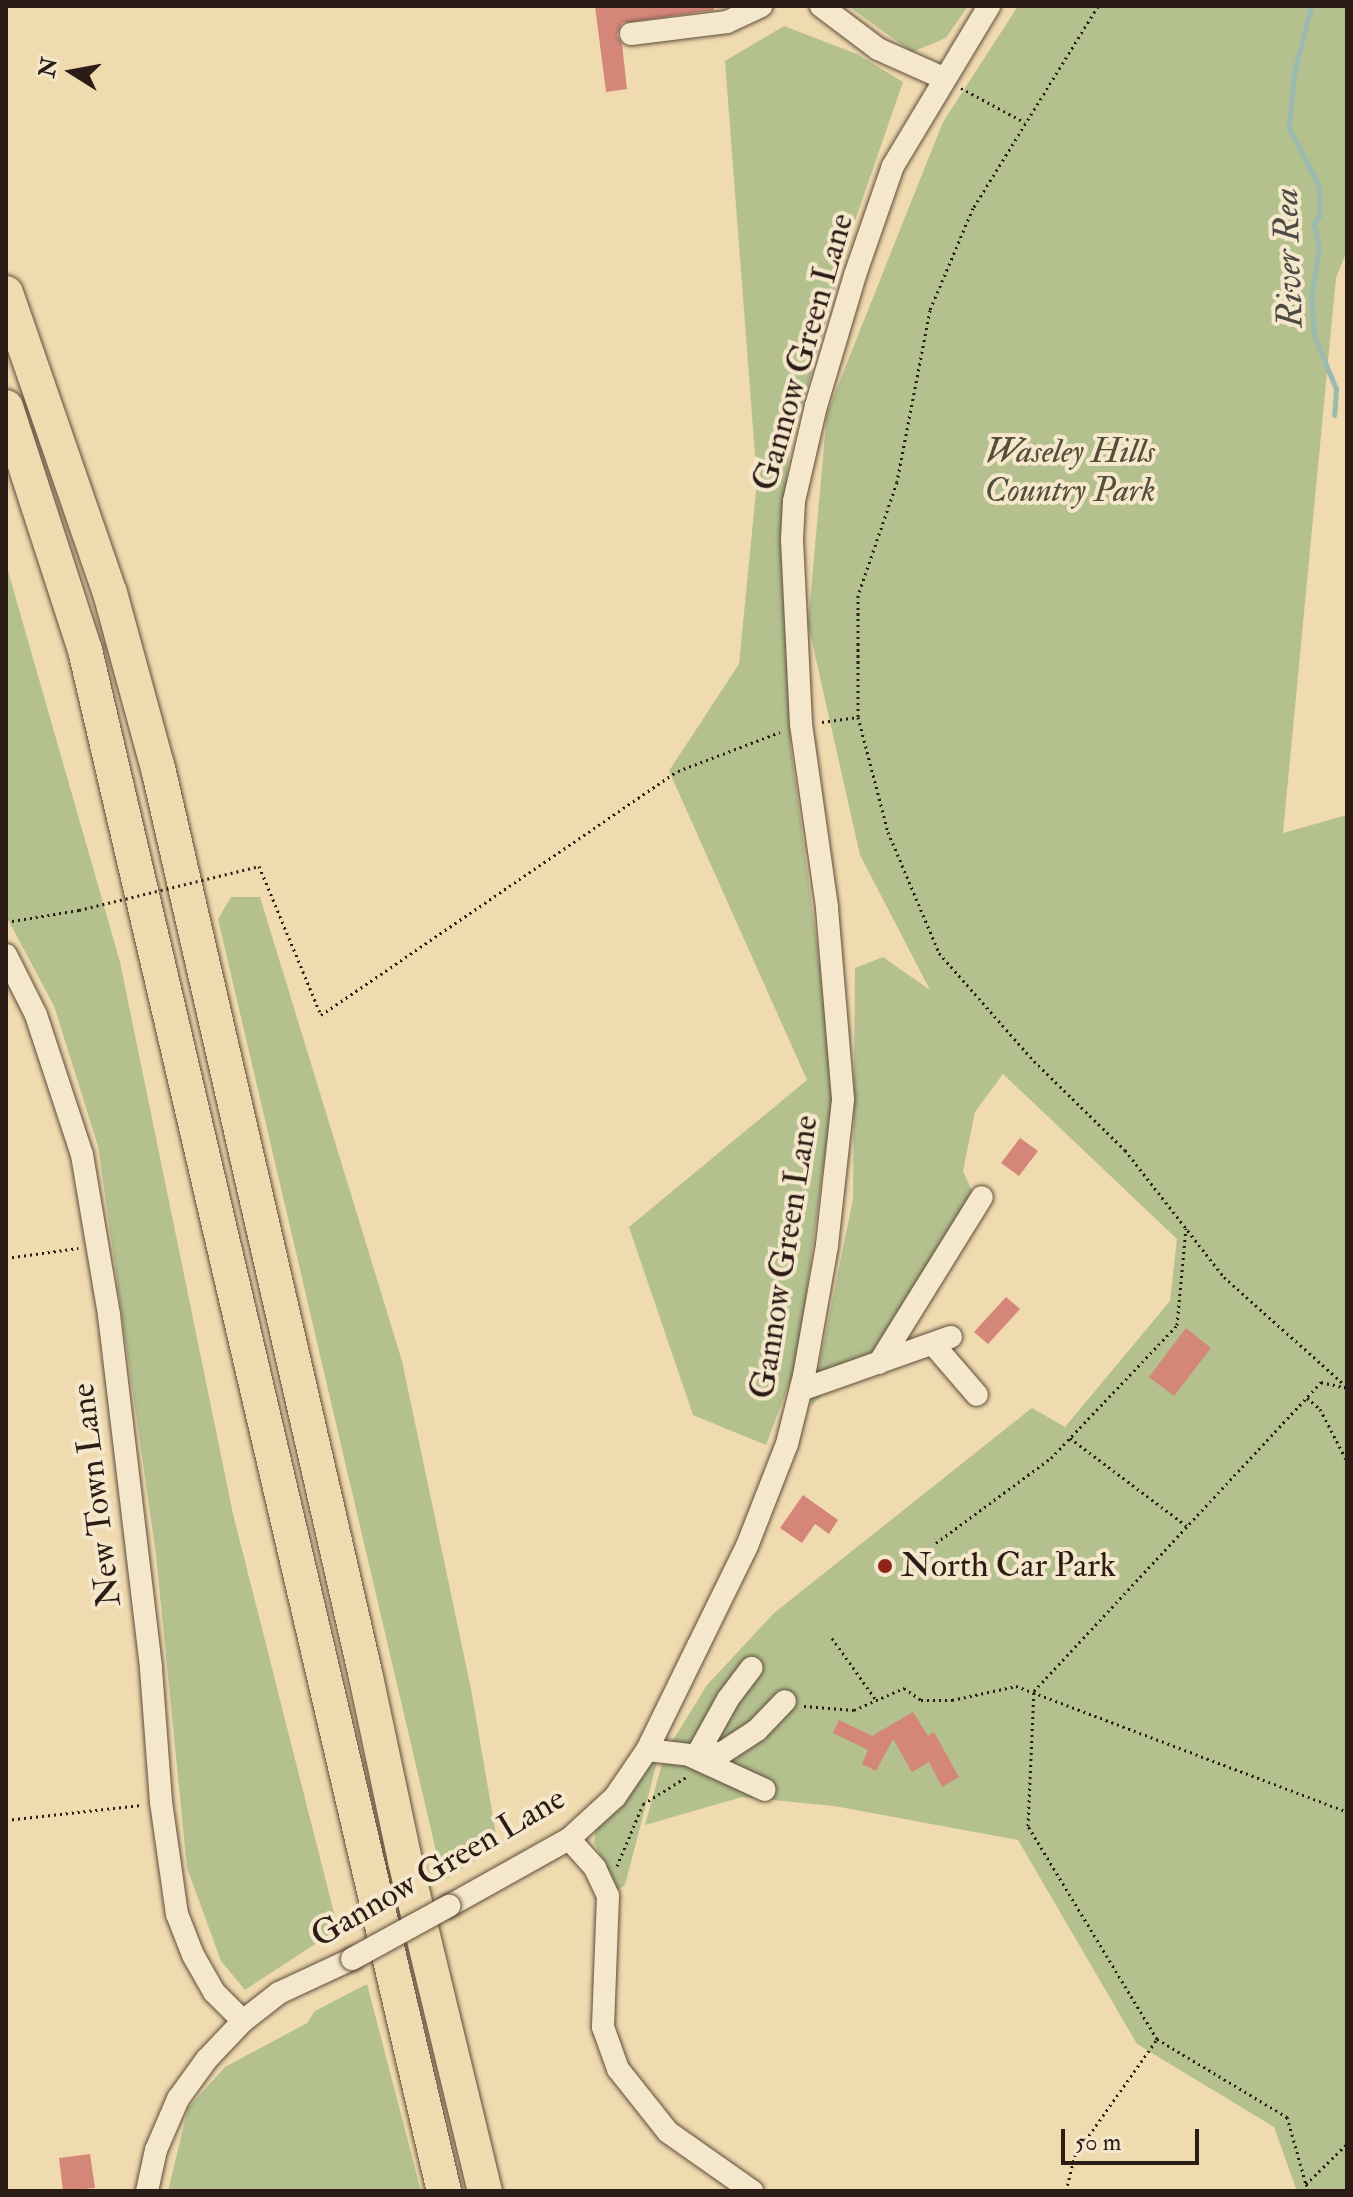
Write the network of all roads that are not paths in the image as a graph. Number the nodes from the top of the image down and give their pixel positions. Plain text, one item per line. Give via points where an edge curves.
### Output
1 (761, 6) edge
2 (821, 6) edge
3 (989, 6) edge
4 (631, 34) dead end
5 (943, 78) junction
6 (6, 293) edge
7 (6, 407) edge
8 (6, 955) edge
9 (982, 1197) dead end
10 (879, 1363) junction
11 (801, 1390) junction
12 (977, 1395) dead end
13 (751, 1668) dead end
14 (785, 1701) road end
15 (647, 1750) junction
16 (698, 1757) junction
17 (765, 1790) dead end
18 (569, 1839) junction
19 (243, 2021) junction
20 (147, 2191) edge
21 (444, 2191) edge
22 (485, 2191) edge
23 (752, 2191) edge

1 - 4 street via 727,22
2 - 5 street via 878,49
3 - 5 street, Gannow Green Lane
5 - 11 street, Gannow Green Lane via 893,166 855,275 794,501 801,724 827,907 843,1099 827,1245
6 - 22 highway via 110,593 158,768 405,1861
7 - 21 highway via 85,650
8 - 19 street, New Town Lane via 36,1015 82,1155 98,1245 177,1914 214,1992
9 - 10 street
10 - 11 street
10 - 12 street via 942,1340
11 - 15 street, Gannow Green Lane via 787,1444 747,1546
13 - 16 street
14 - 16 street via 757,1730 722,1753
15 - 16 street
15 - 18 street, Gannow Green Lane via 615,1797
16 - 17 street
18 - 19 street, Gannow Green Lane, bridge via 352,1959 279,1993
18 - 23 street via 595,1868 608,1896 602,2012 618,2069 668,2132
19 - 20 street, Gannow Green Lane via 178,2099 156,2150

